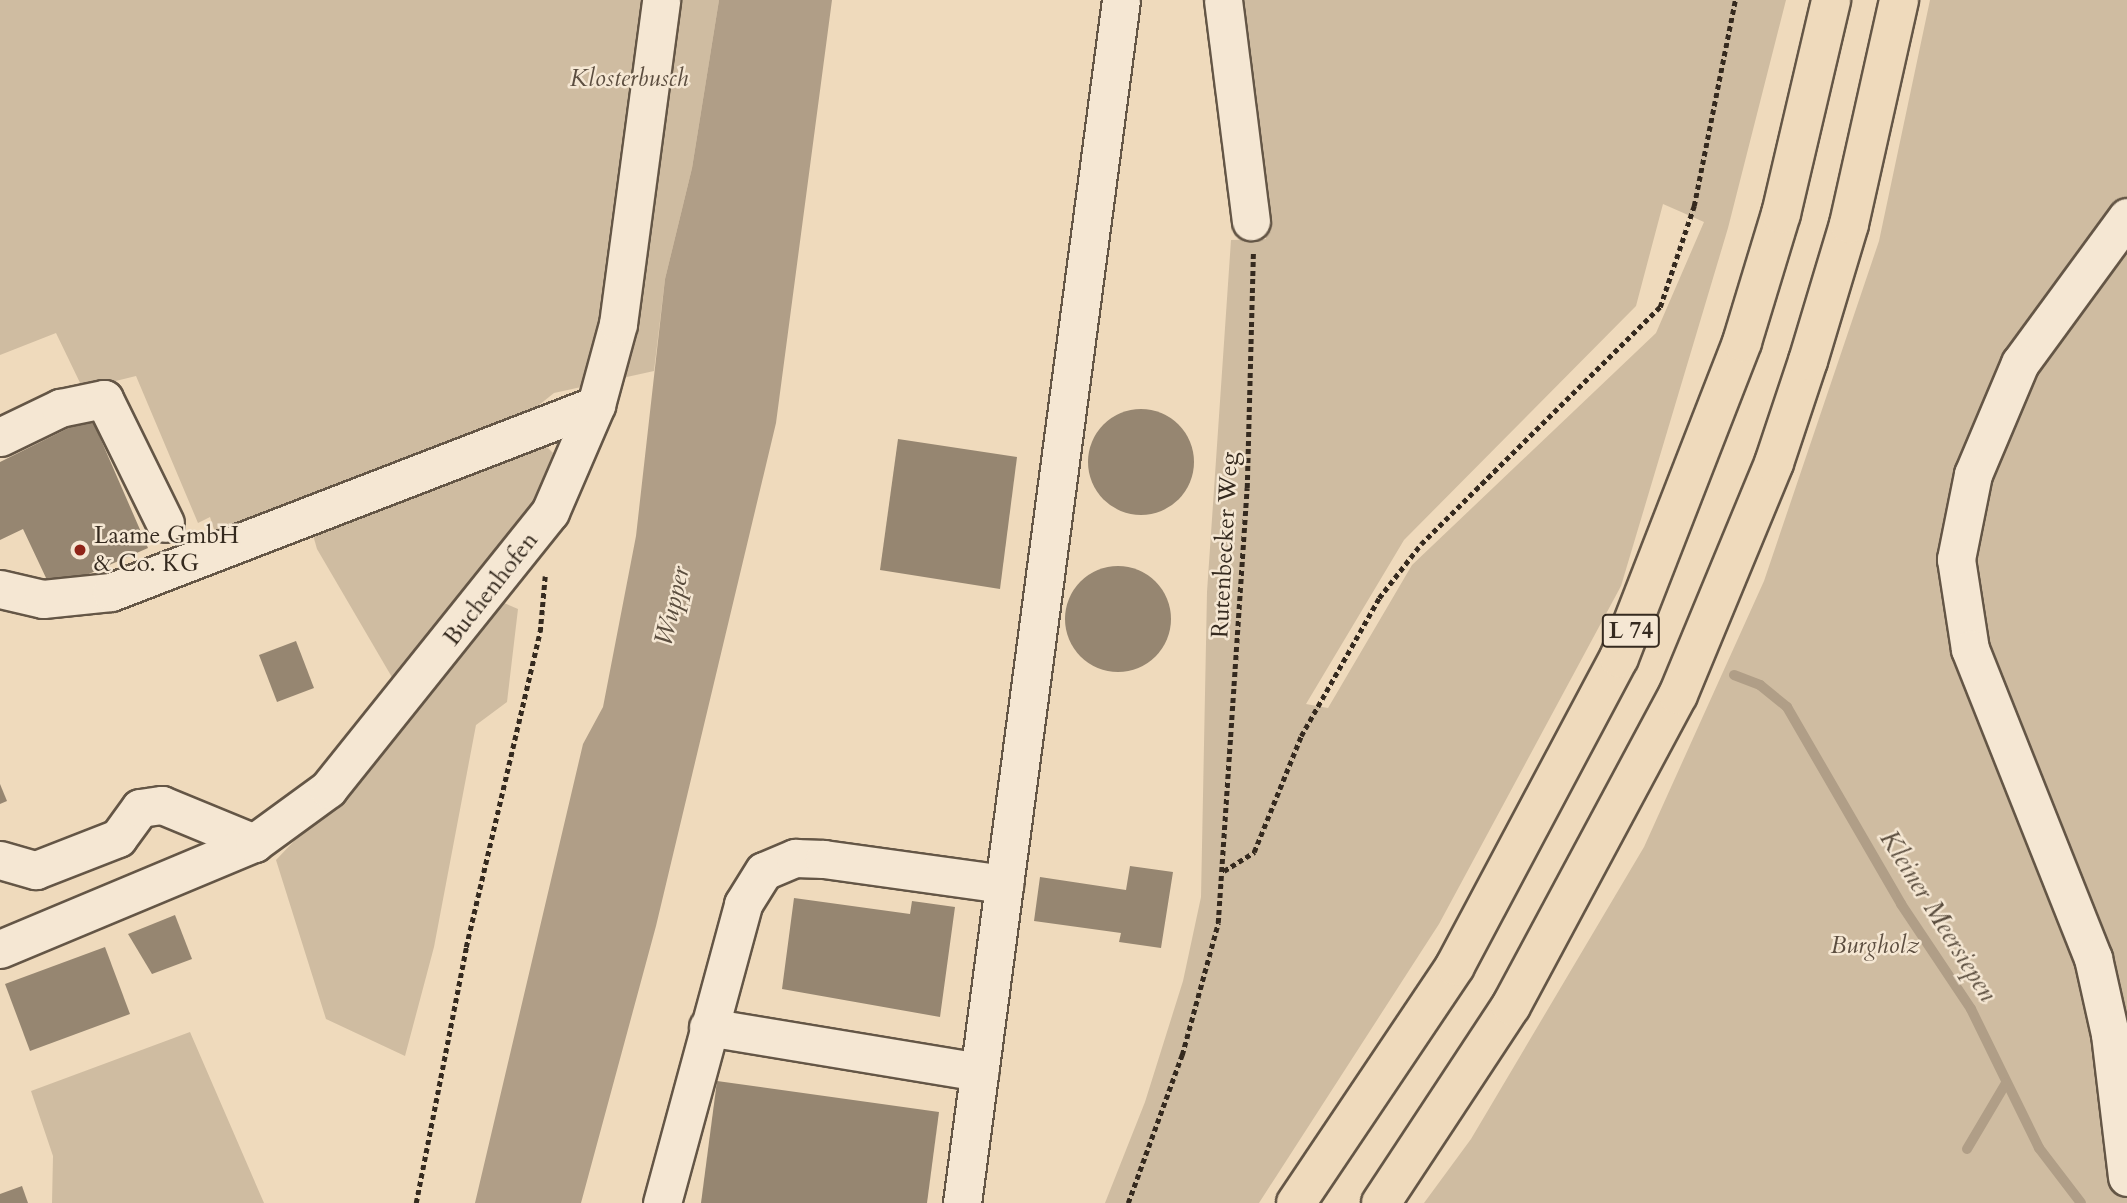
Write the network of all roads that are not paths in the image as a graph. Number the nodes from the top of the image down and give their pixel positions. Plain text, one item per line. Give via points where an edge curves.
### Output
1 (661, 0) edge
2 (1121, 0) edge
3 (1223, 0) edge
4 (1831, 0) edge
5 (1899, 0) edge
6 (2127, 217) edge
7 (1251, 221) road end
8 (596, 405) junction
9 (0, 437) edge
10 (165, 523) dead end
11 (0, 589) edge
12 (254, 843) junction
13 (0, 860) edge
14 (1004, 884) junction
15 (0, 948) edge
16 (708, 1027) junction
17 (979, 1072) junction
18 (2127, 1177) edge
19 (662, 1203) edge
20 (962, 1203) edge
21 (1296, 1203) edge
22 (1381, 1203) edge

1 - 8 lane, Buchenhofen via 635,235
2 - 14 lane
3 - 7 lane
4 - 21 highway, L 74 via 1781,214 1742,342 1619,658 1455,966
5 - 22 highway, L 74 via 1849,225 1808,361 1774,463 1678,695 1612,829 1511,1006
6 - 18 lane via 2015,373 1973,474 1956,559 1970,649 2093,958 2110,1034
8 - 11 lane via 111,593 43,599
8 - 12 lane, Buchenhofen via 550,512 328,789
9 - 10 lane via 60,408 104,399
12 - 13 lane via 162,805 140,808 118,838 36,870
12 - 15 lane, Buchenhofen
14 - 16 lane via 824,859 795,858 764,871 743,904
14 - 17 lane
16 - 17 lane
16 - 19 lane
17 - 20 lane

